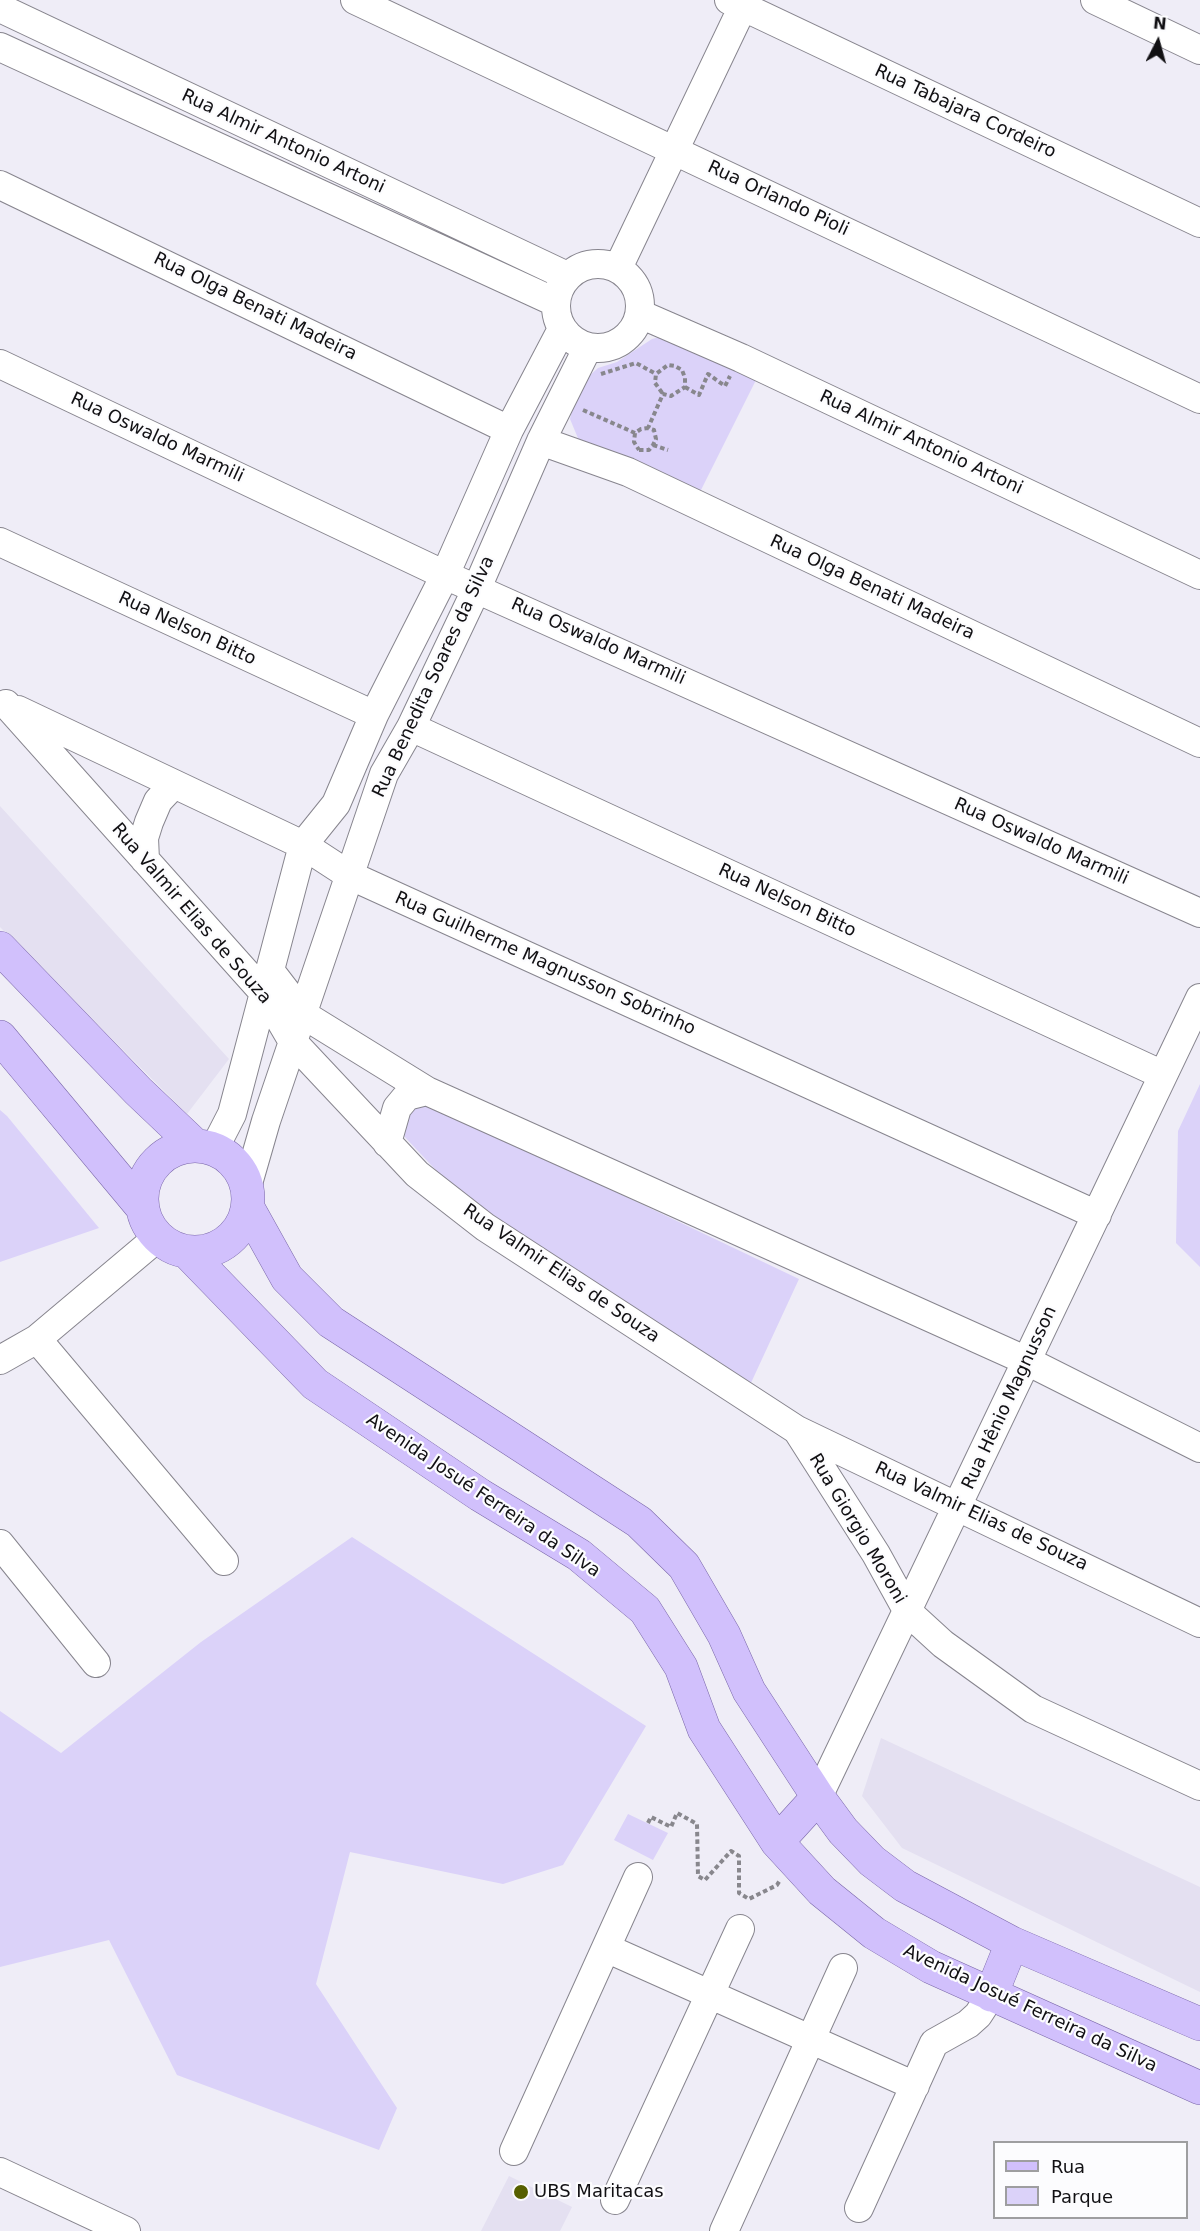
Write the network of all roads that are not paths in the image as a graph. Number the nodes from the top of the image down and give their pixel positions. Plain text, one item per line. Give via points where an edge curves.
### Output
1 (355, 0) edge
2 (1095, 0) edge
3 (739, 2) edge
4 (0, 8) edge
5 (0, 47) edge
6 (1200, 50) edge
7 (675, 150) junction
8 (0, 185) edge
9 (1200, 223) edge
10 (618, 268) junction
11 (561, 289) junction
12 (640, 314) junction
13 (562, 329) junction
14 (588, 347) junction
15 (0, 364) edge
16 (1200, 399) edge
17 (509, 430) junction
18 (542, 441) junction
19 (0, 542) edge
20 (445, 575) junction
21 (1200, 575) edge
22 (477, 588) junction
23 (3, 703) edge
24 (374, 715) junction
25 (411, 727) junction
26 (1200, 743) edge
27 (174, 784) junction
28 (303, 845) junction
29 (145, 860) junction
30 (349, 875) junction
31 (1200, 913) edge
32 (0, 948) edge
33 (268, 983) junction
34 (1200, 998) edge
35 (304, 1015) junction
36 (0, 1037) edge
37 (293, 1042) junction
38 (1163, 1076) junction
39 (427, 1091) junction
40 (387, 1143) junction
41 (205, 1147) junction
42 (248, 1198) junction
43 (141, 1206) junction
44 (1097, 1215) junction
45 (157, 1238) junction
46 (188, 1252) junction
47 (37, 1339) junction
48 (0, 1360) edge
49 (1027, 1361) junction
50 (797, 1430) junction
51 (1200, 1448) edge
52 (958, 1506) junction
53 (0, 1544) edge
54 (224, 1561) dead end
55 (908, 1612) junction
56 (1200, 1623) edge
57 (96, 1663) dead end
58 (1200, 1786) edge
59 (818, 1797) junction
60 (784, 1850) junction
61 (638, 1877) dead end
62 (740, 1929) dead end
63 (1012, 1943) junction
64 (606, 1948) junction
65 (843, 1968) dead end
66 (709, 1994) junction
67 (991, 1995) junction
68 (1200, 2024) edge
69 (811, 2040) junction
70 (915, 2086) junction
71 (1200, 2088) edge
72 (514, 2151) dead end
73 (0, 2172) edge
74 (615, 2200) dead end
75 (859, 2208) dead end
76 (126, 2231) edge
77 (724, 2231) edge

1 - 7 street, Rua Orlando Pioli
2 - 6 street
3 - 7 street
3 - 9 street, Rua Tabajara Cordeiro
4 - 11 street, Rua Almir Antonio Artoni
5 - 11 street, Rua Almir Antonio Artoni
7 - 10 street
7 - 16 street, Rua Orlando Pioli
8 - 17 street, Rua Olga Benati Madeira
10 - 11 street via 591,263
10 - 12 street via 637,287
11 - 13 street via 556,316
12 - 14 street via 626,338 614,345
12 - 21 street, Rua Almir Antonio Artoni
13 - 14 street via 572,340
13 - 17 street, Rua Benedita Soares da Silva
14 - 18 street, Rua Benedita Soares da Silva
15 - 20 street, Rua Oswaldo Marmili
17 - 20 street, Rua Benedita Soares da Silva
18 - 22 street, Rua Benedita Soares da Silva
18 - 26 street, Rua Olga Benati Madeira via 634,461
19 - 24 street, Rua Nelson Bitto
20 - 22 street, Rua Oswaldo Marmili
20 - 24 street, Rua Benedita Soares da Silva
22 - 25 street, Rua Benedita Soares da Silva
22 - 31 street, Rua Oswaldo Marmili
23 - 27 street, Rua Guilherme Magnusson Sobrinho
23 - 29 street, Rua Valmir Elias de Souza
24 - 28 street, Rua Benedita Soares da Silva via 336,804
25 - 30 street, Rua Benedita Soares da Silva via 384,774
25 - 38 street, Rua Nelson Bitto
27 - 28 street, Rua Guilherme Magnusson Sobrinho
27 - 29 street via 158,801 149,822 144,838
28 - 30 street, Rua Guilherme Magnusson Sobrinho
28 - 33 street, Rua Benedita Soares da Silva
29 - 33 street, Rua Valmir Elias de Souza
30 - 35 street, Rua Benedita Soares da Silva
30 - 44 street, Rua Guilherme Magnusson Sobrinho
32 - 41 main road via 138,1091
33 - 35 street
33 - 37 street, Rua Valmir Elias de Souza
33 - 41 street, Rua Benedita Soares da Silva via 232,1114
34 - 38 street, Rua Hênio Magnusson
35 - 37 street, Rua Benedita Soares da Silva
35 - 39 street
36 - 43 main road
37 - 40 street, Rua Valmir Elias de Souza
37 - 42 street, Rua Benedita Soares da Silva via 266,1121
38 - 44 street, Rua Hênio Magnusson
39 - 40 street via 407,1096 398,1108
39 - 49 street
40 - 50 street, Rua Valmir Elias de Souza via 417,1174 485,1227
41 - 42 main road via 230,1158 241,1171
41 - 43 main road via 178,1148 161,1157 149,1170 142,1187
42 - 46 main road via 244,1221 235,1235 206,1252
42 - 59 main road via 288,1278 331,1322 639,1522 684,1566 724,1635 749,1691
43 - 45 main road via 146,1223
44 - 49 street, Rua Hênio Magnusson
45 - 46 main road via 171,1248
45 - 47 street
46 - 60 main road, Avenida Josué Ferreira da Silva via 315,1384 579,1556 645,1610 681,1667 704,1729
47 - 48 street
47 - 54 street
49 - 51 street
49 - 52 street, Rua Hênio Magnusson
50 - 52 street, Rua Valmir Elias de Souza
50 - 55 street, Rua Giorgio Moroni
52 - 55 street, Rua Hênio Magnusson
52 - 56 street, Rua Valmir Elias de Souza
53 - 57 street
55 - 58 street, Rua Giorgio Moroni via 943,1644 1033,1709
55 - 59 street, Rua Hênio Magnusson
59 - 60 main road
59 - 63 main road via 857,1846 905,1886
60 - 67 main road, Avenida Josué Ferreira da Silva via 822,1891 874,1933 931,1967
61 - 64 street
62 - 66 street
63 - 67 main road
63 - 68 main road
64 - 66 street
64 - 72 street
65 - 69 street
66 - 69 street
66 - 74 street
67 - 70 street via 968,2025 934,2043
67 - 71 main road, Avenida Josué Ferreira da Silva
69 - 70 street
69 - 77 street
70 - 75 street
73 - 76 street

